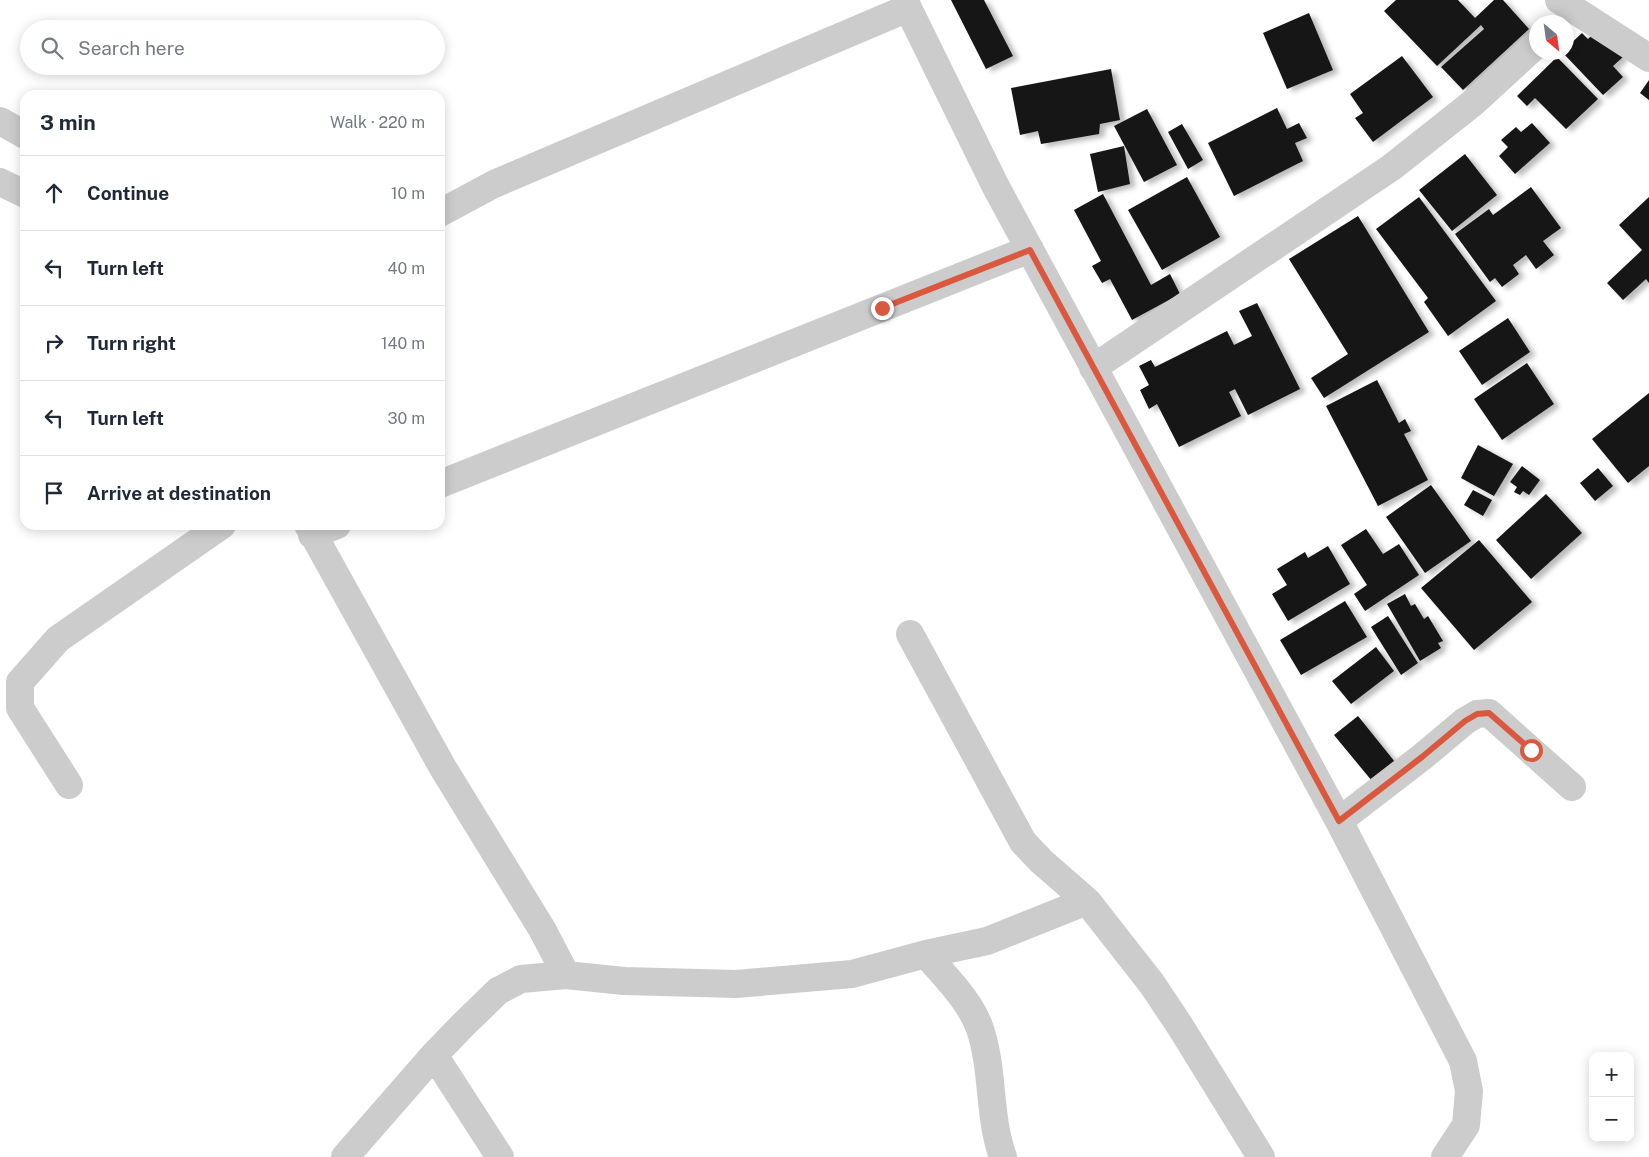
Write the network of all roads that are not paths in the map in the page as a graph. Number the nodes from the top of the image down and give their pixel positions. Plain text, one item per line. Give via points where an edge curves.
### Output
1 (906, 4) edge
2 (1565, 10) edge
3 (1529, 51) edge
4 (1649, 58) edge
5 (0, 121) edge
6 (20, 132) edge
7 (0, 182) edge
8 (20, 192) edge
9 (445, 210) edge
10 (1030, 250) junction
11 (1093, 368) junction
12 (445, 482) edge
13 (215, 530) edge
14 (320, 530) edge
15 (910, 634) dead end
16 (69, 785) dead end
17 (1572, 787) dead end
18 (1339, 821) junction
19 (1087, 902) junction
20 (926, 954) junction
21 (566, 975) junction
22 (434, 1055) junction
23 (345, 1157) edge
24 (500, 1157) edge
25 (1003, 1157) edge
26 (1261, 1157) edge
27 (1445, 1157) edge

1 - 9 street via 494,184
1 - 10 street
2 - 4 street
3 - 11 street via 1474,102 1392,167
5 - 6 street
7 - 8 street
10 - 11 street
10 - 12 street
11 - 18 street
13 - 16 street via 58,638 20,682 20,708
14 - 21 street via 442,768 542,930
15 - 19 street via 1024,842
17 - 18 street via 1489,713 1477,714
18 - 27 street via 1463,1061 1469,1090 1466,1125
19 - 20 street via 987,941
19 - 26 street via 1152,984
20 - 21 street via 852,974 736,984 624,981
20 - 25 street via 967,1003 979,1028 988,1068 997,1141
21 - 22 street via 521,979 498,991
22 - 23 street
22 - 24 street

